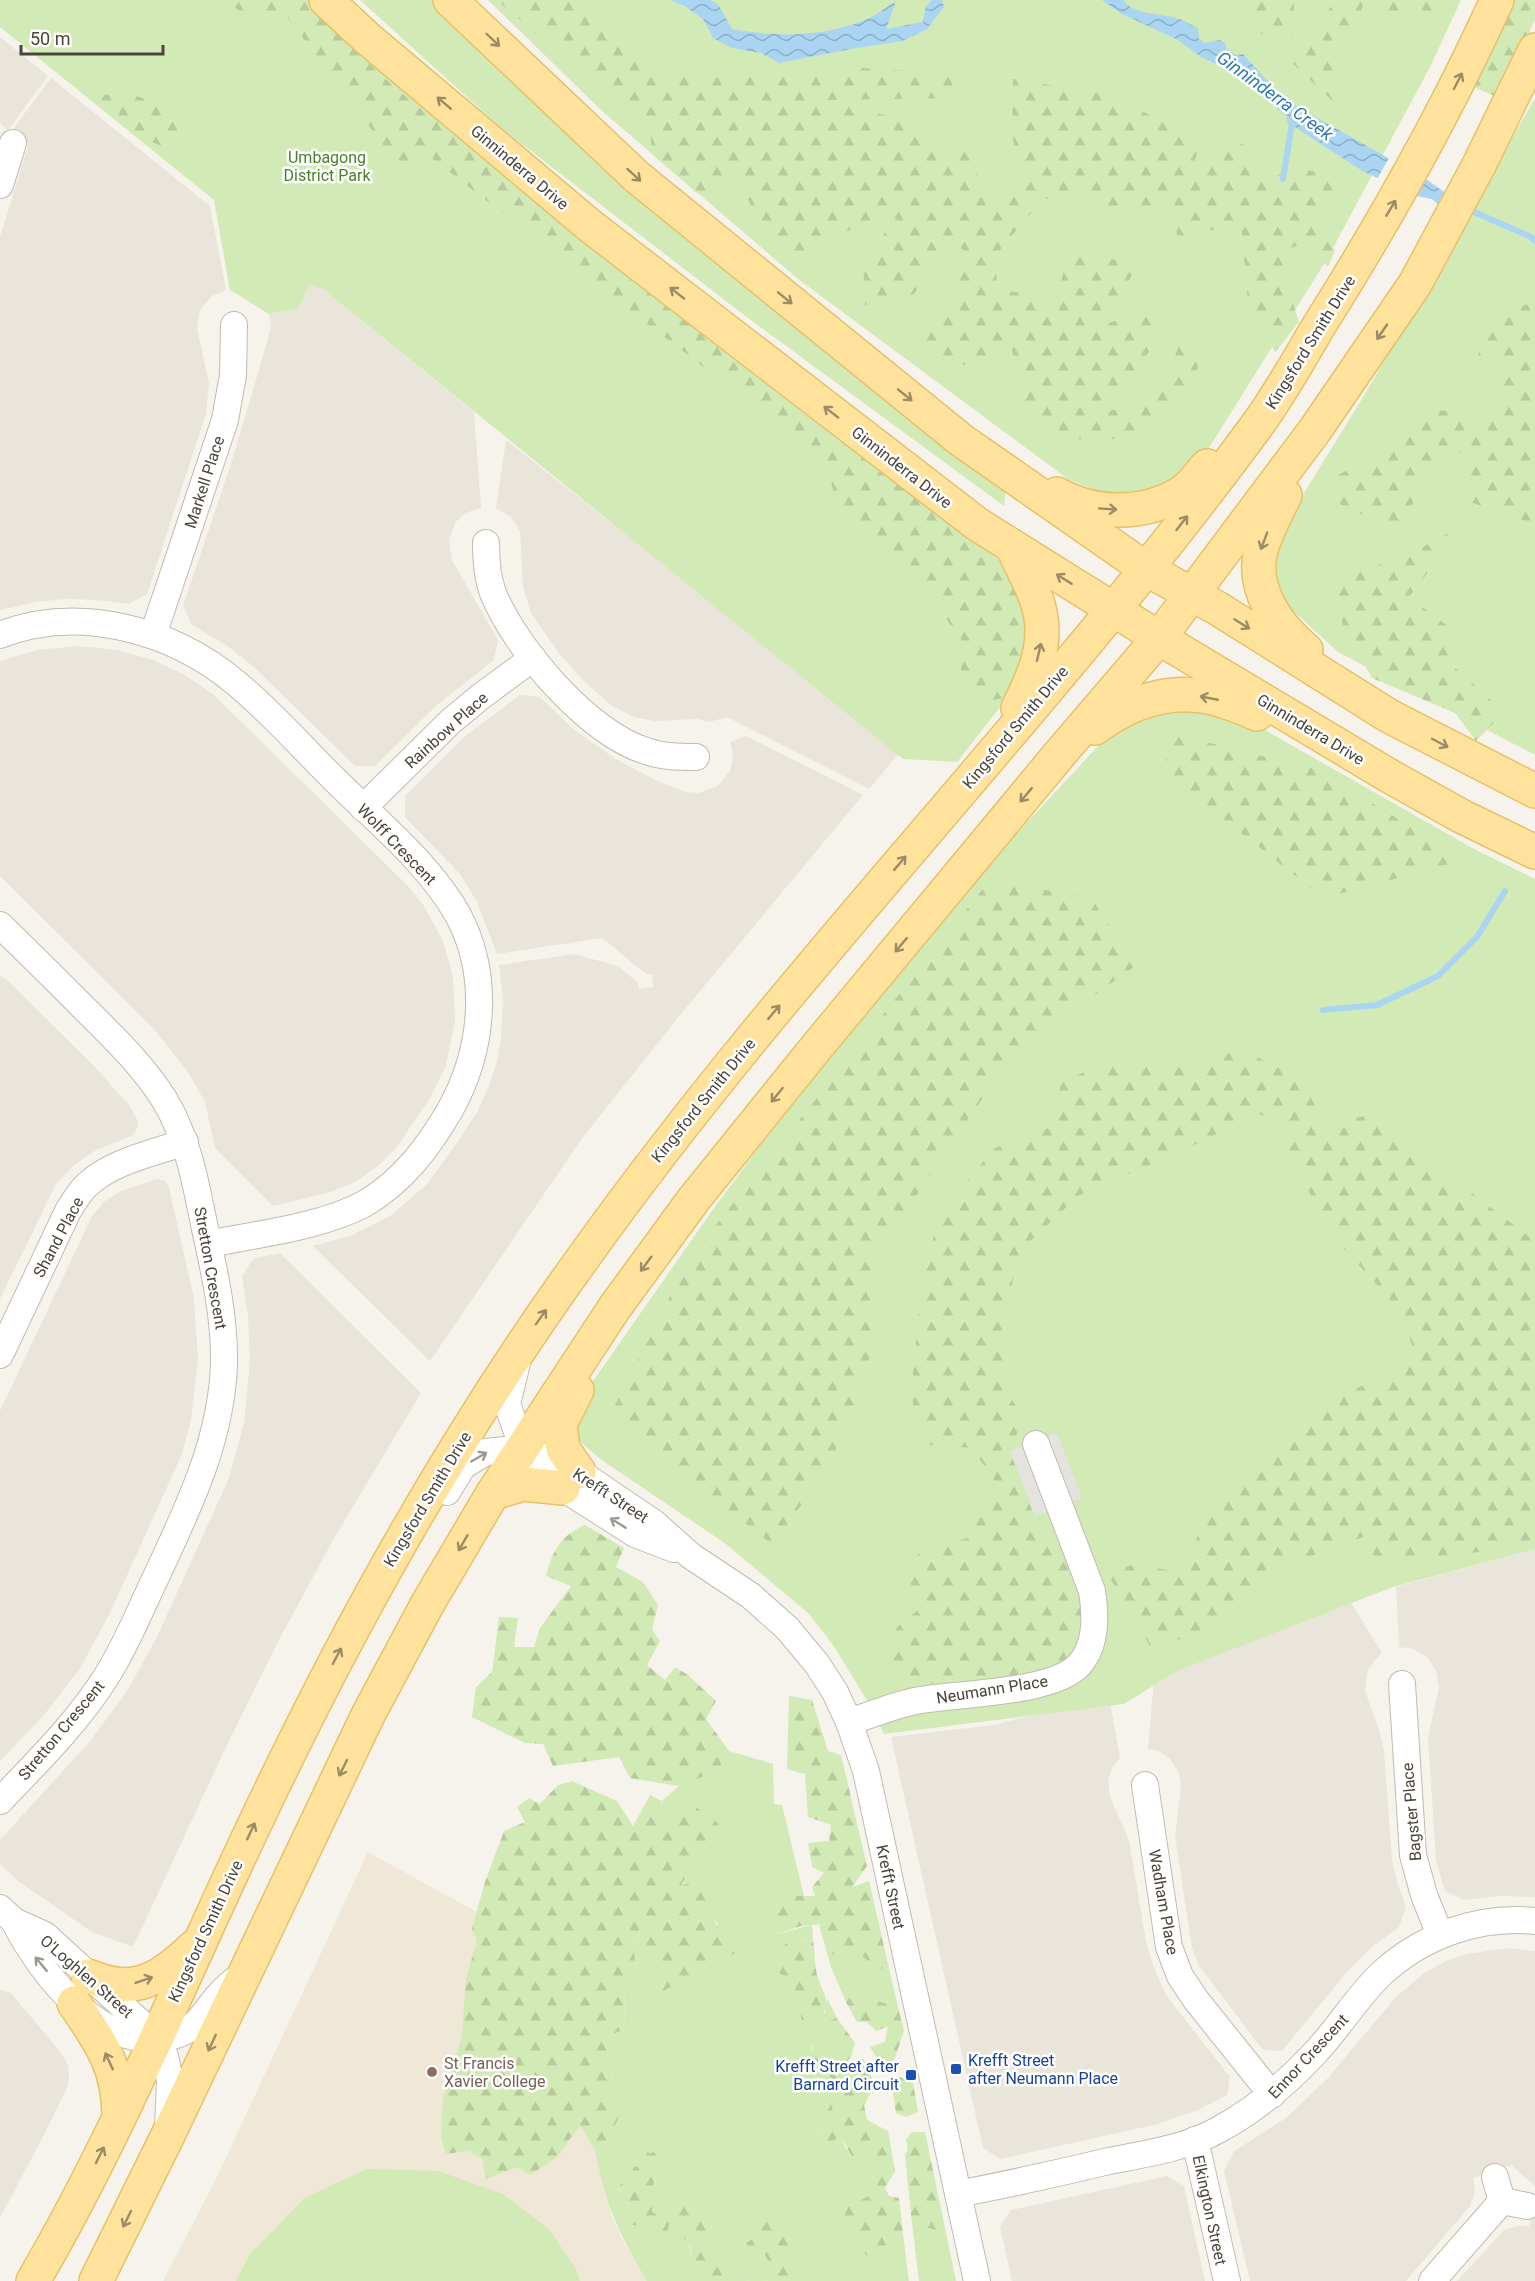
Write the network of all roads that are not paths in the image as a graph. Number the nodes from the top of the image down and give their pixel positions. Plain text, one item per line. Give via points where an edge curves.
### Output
1 (326, 0) edge
2 (450, 0) edge
3 (1497, 0) edge
4 (1535, 50) edge
5 (13, 143) dead end
6 (0, 185) edge
7 (234, 325) dead end
8 (1260, 422) junction
9 (1315, 430) junction
10 (961, 440) junction
11 (486, 543) dead end
12 (1012, 548) junction
13 (1146, 569) junction
14 (1191, 595) junction
15 (1113, 610) junction
16 (0, 635) edge
17 (153, 635) junction
18 (1159, 638) junction
19 (533, 658) junction
20 (1389, 716) junction
21 (1000, 744) junction
22 (1342, 748) junction
23 (1058, 756) junction
24 (696, 757) dead end
25 (1535, 791) edge
26 (363, 808) junction
27 (1535, 852) edge
28 (0, 925) edge
29 (185, 1142) junction
30 (208, 1244) junction
31 (615, 1307) junction
32 (521, 1346) junction
33 (0, 1355) edge
34 (1036, 1444) dead end
35 (523, 1448) junction
36 (571, 1480) junction
37 (493, 1493) junction
38 (410, 1526) junction
39 (1402, 1684) dead end
40 (849, 1722) junction
41 (1145, 1785) dead end
42 (0, 1801) edge
43 (5, 1922) edge
44 (1535, 1922) edge
45 (1440, 1935) junction
46 (200, 1941) junction
47 (246, 1971) junction
48 (81, 1990) junction
49 (155, 2040) junction
50 (1272, 2096) junction
51 (119, 2118) junction
52 (168, 2135) junction
53 (1195, 2140) junction
54 (958, 2194) junction
55 (1527, 2206) dead end
56 (33, 2281) edge
57 (96, 2281) edge
58 (977, 2281) edge
59 (1227, 2281) edge
60 (1432, 2281) edge

12 -> 1 main road, Ginninderra Drive via 589,225
2 -> 10 main road via 637,177
8 -> 3 main road, Kingsford Smith Drive via 1432,134
4 -> 9 main road via 1415,284
5 - 6 street
7 - 17 street, Markell Place via 233,375 225,420
10 -> 8 main road via 1069,501 1108,511 1155,505 1182,492
13 -> 8 main road, Kingsford Smith Drive
9 - 14 main road
9 -> 20 main road via 1263,542 1259,561 1264,593 1279,624 1292,638
10 - 13 main road
11 - 19 street via 492,590
15 -> 12 main road, Ginninderra Drive
21 -> 12 main road via 1034,674 1042,640 1041,616
13 - 14 main road
13 - 15 main road, Kingsford Smith Drive
14 - 18 main road
14 -> 20 main road
15 - 18 main road, Ginninderra Drive
15 - 21 main road, Kingsford Smith Drive
16 - 17 street, Wolff Crescent via 71,622 107,624
17 - 26 street, Wolff Crescent via 192,652 236,683
18 - 22 main road, Ginninderra Drive
18 - 23 main road
19 - 24 street via 562,692 620,740 671,757
19 - 26 street, Rainbow Place via 450,722
20 -> 25 main road
32 -> 21 main road, Kingsford Smith Drive via 647,1171 753,1038
22 -> 23 main road via 1226,701 1178,694 1129,706
22 - 27 main road, Ginninderra Drive via 1461,816
23 -> 31 main road via 814,1049 694,1199
26 - 30 street, Wolff Crescent via 422,866 458,916 468,939 479,1012 474,1054 463,1086 414,1164 389,1188 331,1218
28 - 29 street, Stretton Crescent via 146,1072
29 - 30 street, Stretton Crescent
29 - 33 street, Shand Place via 117,1167 88,1184 68,1211
30 - 42 street, Stretton Crescent via 221,1310 224,1365 211,1447 192,1498 106,1676 63,1733
31 - 35 main road
31 - 36 main road via 560,1424
32 - 35 street via 507,1404
32 - 38 main road, Kingsford Smith Drive
34 - 40 street, Neumann Place via 1092,1591 1096,1613 1093,1636 1079,1665 1034,1685 916,1701
35 - 36 street, Krefft Street
35 - 37 main road
38 -> 35 street, Krefft Street via 441,1501 463,1466 486,1452
36 - 37 main road via 523,1484
36 - 40 street, Krefft Street via 654,1523 691,1556 751,1596 787,1628 817,1664
37 -> 47 main road via 368,1715
46 -> 38 main road, Kingsford Smith Drive via 318,1693
39 - 45 street, Bagster Place via 1413,1855
40 - 54 street, Krefft Street via 866,1771
41 - 50 street, Wadham Place via 1169,1947 1180,1976
43 - 48 street, O'Loghlen Street via 28,1948
44 - 45 street, Ennor Crescent via 1492,1921
45 - 50 street, Ennor Crescent via 1409,1952 1380,1975 1314,2054
48 -> 46 main road via 147,1981 172,1967
46 - 49 main road, Kingsford Smith Drive
47 - 49 street, O'Loghlen Street via 181,2034
47 -> 52 main road
48 - 49 street, O'Loghlen Street via 104,2027
51 -> 48 main road via 119,2093 112,2066 95,2035
49 - 51 main road, Kingsford Smith Drive
49 - 52 street via 165,2056 170,2081
50 - 53 street, Ennor Crescent via 1245,2115
56 -> 51 main road, Kingsford Smith Drive
52 -> 57 main road
53 - 54 street, Ennor Crescent
53 - 59 street, Elkington Street
54 - 58 street, Krefft Street
55 - 60 street via 1498,2189

